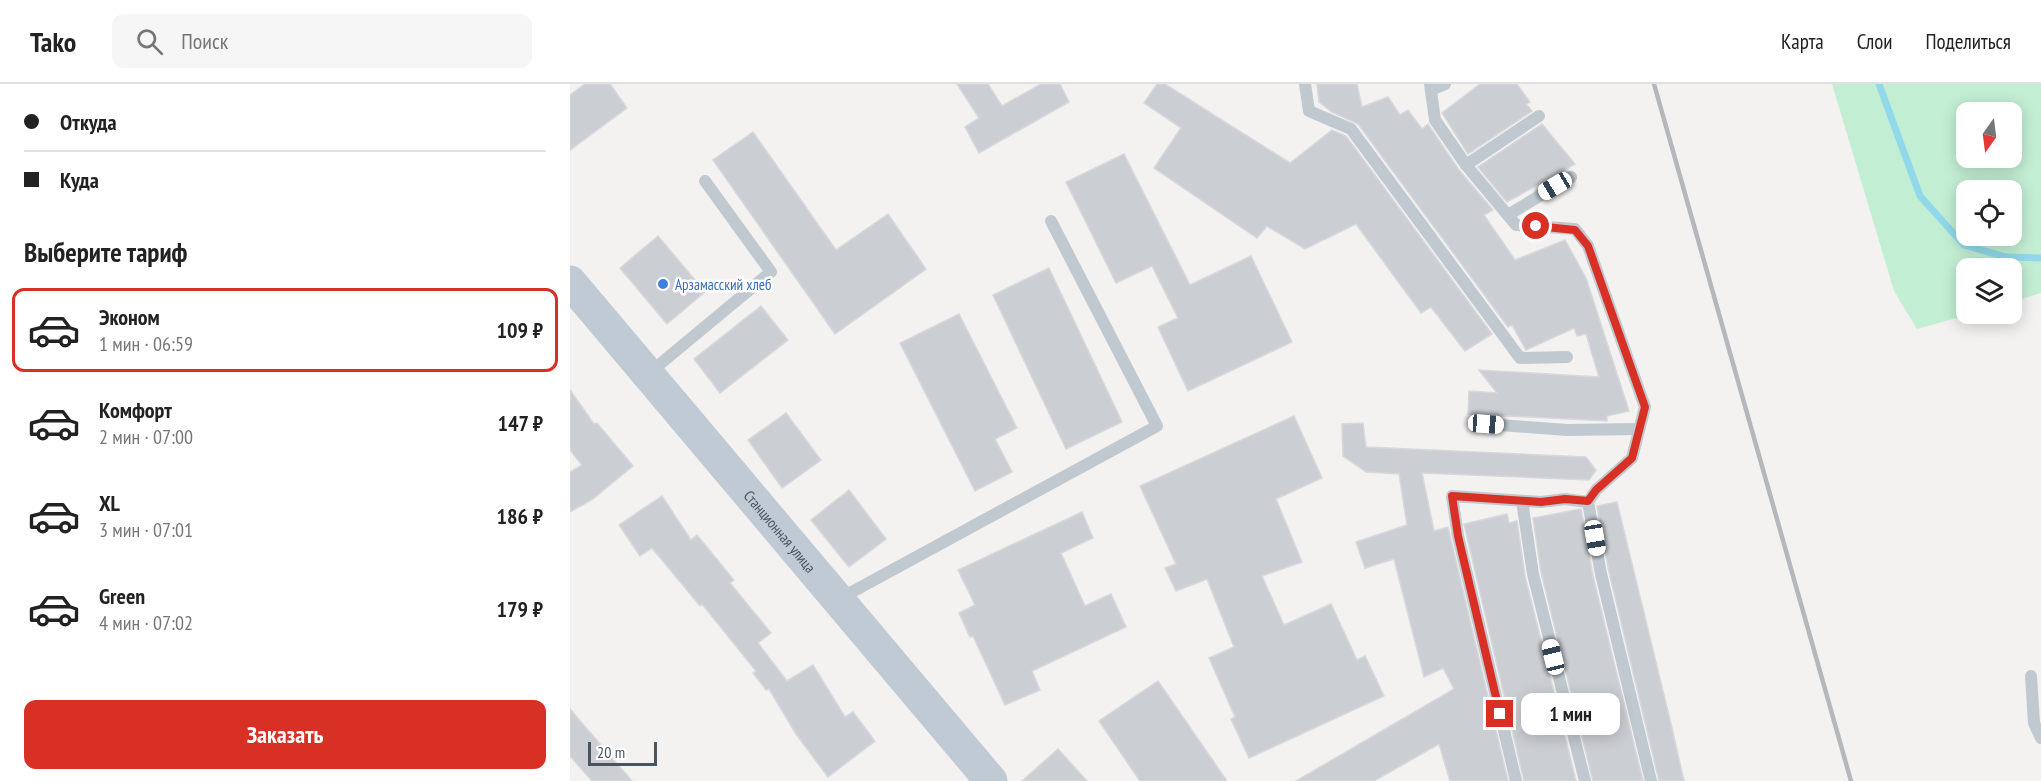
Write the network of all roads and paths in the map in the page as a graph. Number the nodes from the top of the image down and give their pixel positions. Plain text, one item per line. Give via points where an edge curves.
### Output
1 (1305, 84) edge
2 (1445, 84) edge
3 (1431, 87) edge
4 (1539, 116) dead end
5 (1466, 165) junction
6 (1571, 177) dead end
7 (705, 181) dead end
8 (1508, 215) junction
9 (1052, 221) dead end
10 (570, 282) edge
11 (1567, 357) dead end
12 (647, 375) junction
13 (1486, 424) dead end
14 (1639, 429) junction
15 (1522, 501) junction
16 (1588, 501) junction
17 (838, 600) junction
18 (2031, 676) dead end
19 (2041, 738) edge
20 (991, 781) edge
21 (1516, 781) edge
22 (1585, 781) edge
23 (1651, 781) edge

1 - 11 lane via 1309,111 1351,129 1520,358
2 - 3 lane
3 - 5 lane via 1435,120
4 - 5 lane
5 - 8 lane
6 - 8 lane
7 - 12 lane via 771,272
8 - 14 lane via 1516,225 1575,230 1588,246 1645,407
9 - 17 lane via 1157,426
10 - 12 street, Станционная улица
12 - 17 street, Станционная улица
13 - 14 lane via 1567,430
14 - 16 lane via 1632,458
15 - 16 lane
15 - 21 lane via 1452,496
15 - 22 lane via 1536,584
16 - 23 lane via 1601,574
17 - 20 street, Станционная улица
18 - 19 lane via 2034,723

